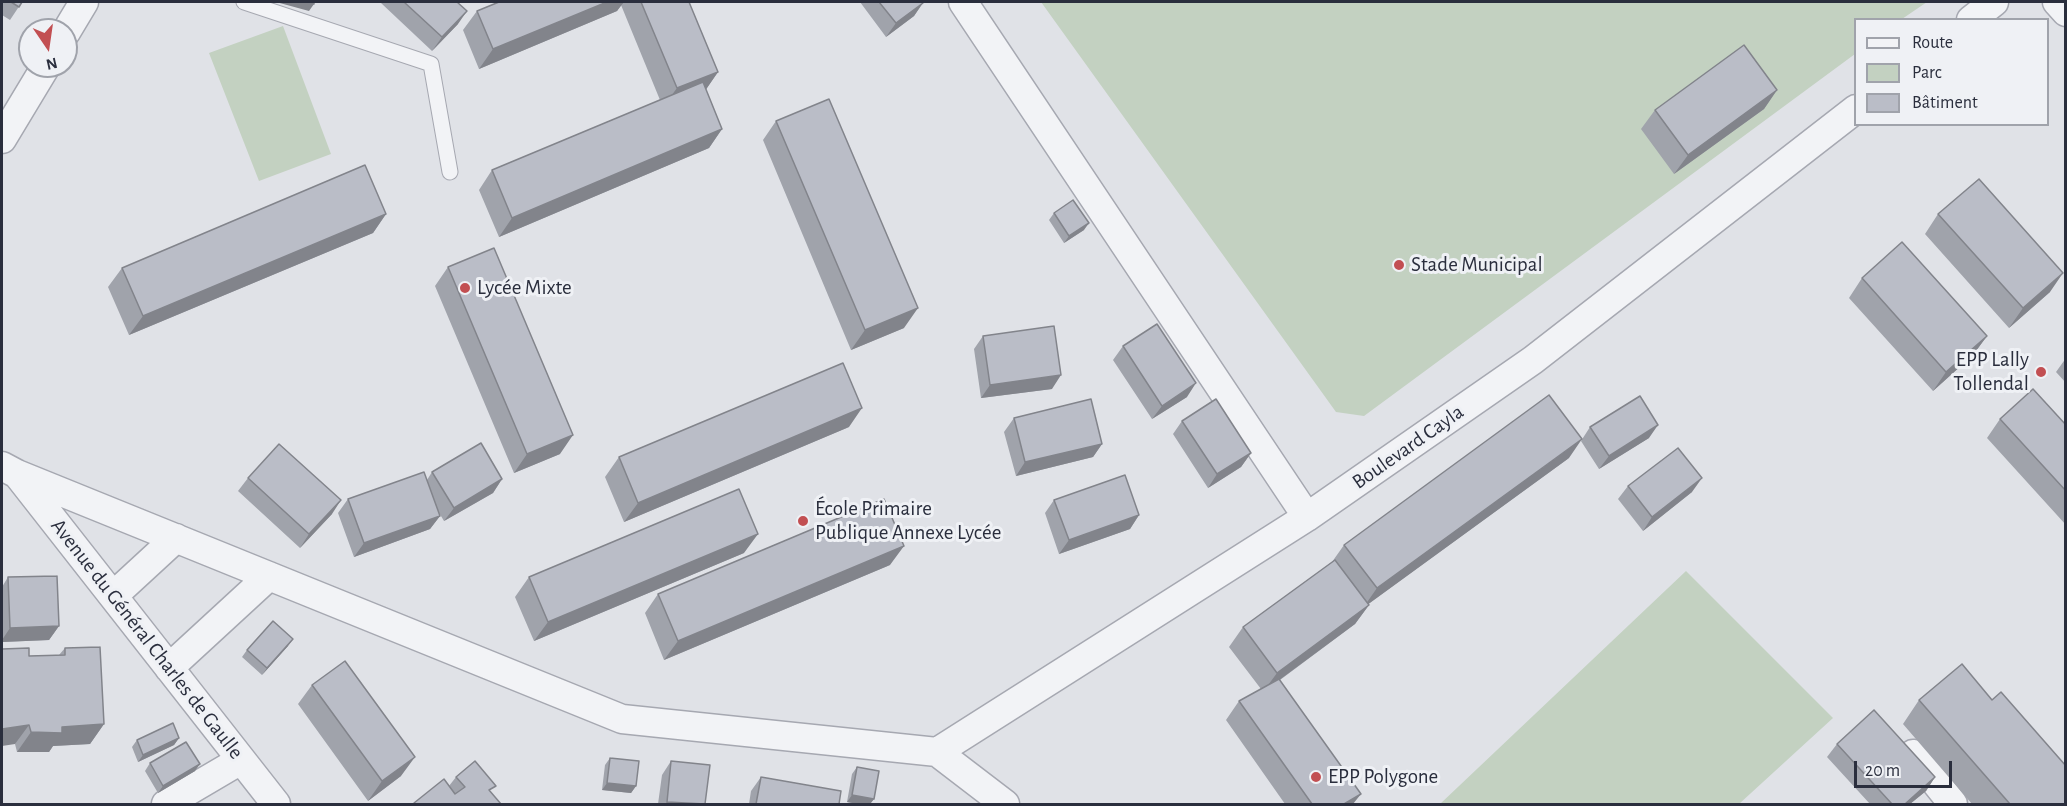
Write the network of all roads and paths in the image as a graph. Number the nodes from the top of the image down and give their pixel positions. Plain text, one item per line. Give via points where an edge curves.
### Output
1 (84, 2) edge
2 (244, 2) edge
3 (963, 2) edge
4 (1994, 2) edge
5 (2057, 2) edge
6 (2066, 12) edge
7 (74, 18) edge
8 (1974, 18) edge
9 (39, 78) edge
10 (1854, 111) edge
11 (2, 139) edge
12 (450, 172) dead end
13 (9, 470) edge
14 (1307, 517) junction
15 (176, 538) junction
16 (269, 576) junction
17 (113, 596) junction
18 (169, 668) junction
19 (937, 752) junction
20 (1913, 754) edge
21 (241, 760) junction
22 (166, 804) edge
23 (276, 804) edge
24 (1005, 804) edge
25 (1953, 804) edge

1 - 7 street
2 - 12 lane via 431,64
3 - 14 street
4 - 8 street
5 - 6 street
9 - 11 street
10 - 14 street, Boulevard Cayla via 1533,360
13 - 15 street
13 - 17 street, Avenue du Général Charles de Gaulle
14 - 19 street, Boulevard Cayla
15 - 16 street
15 - 17 street
16 - 18 street
16 - 19 street via 622,719
17 - 18 street, Avenue du Général Charles de Gaulle
18 - 21 street, Avenue du Général Charles de Gaulle
19 - 24 street
20 - 25 street
21 - 22 street
21 - 23 street, Avenue du Général Charles de Gaulle

